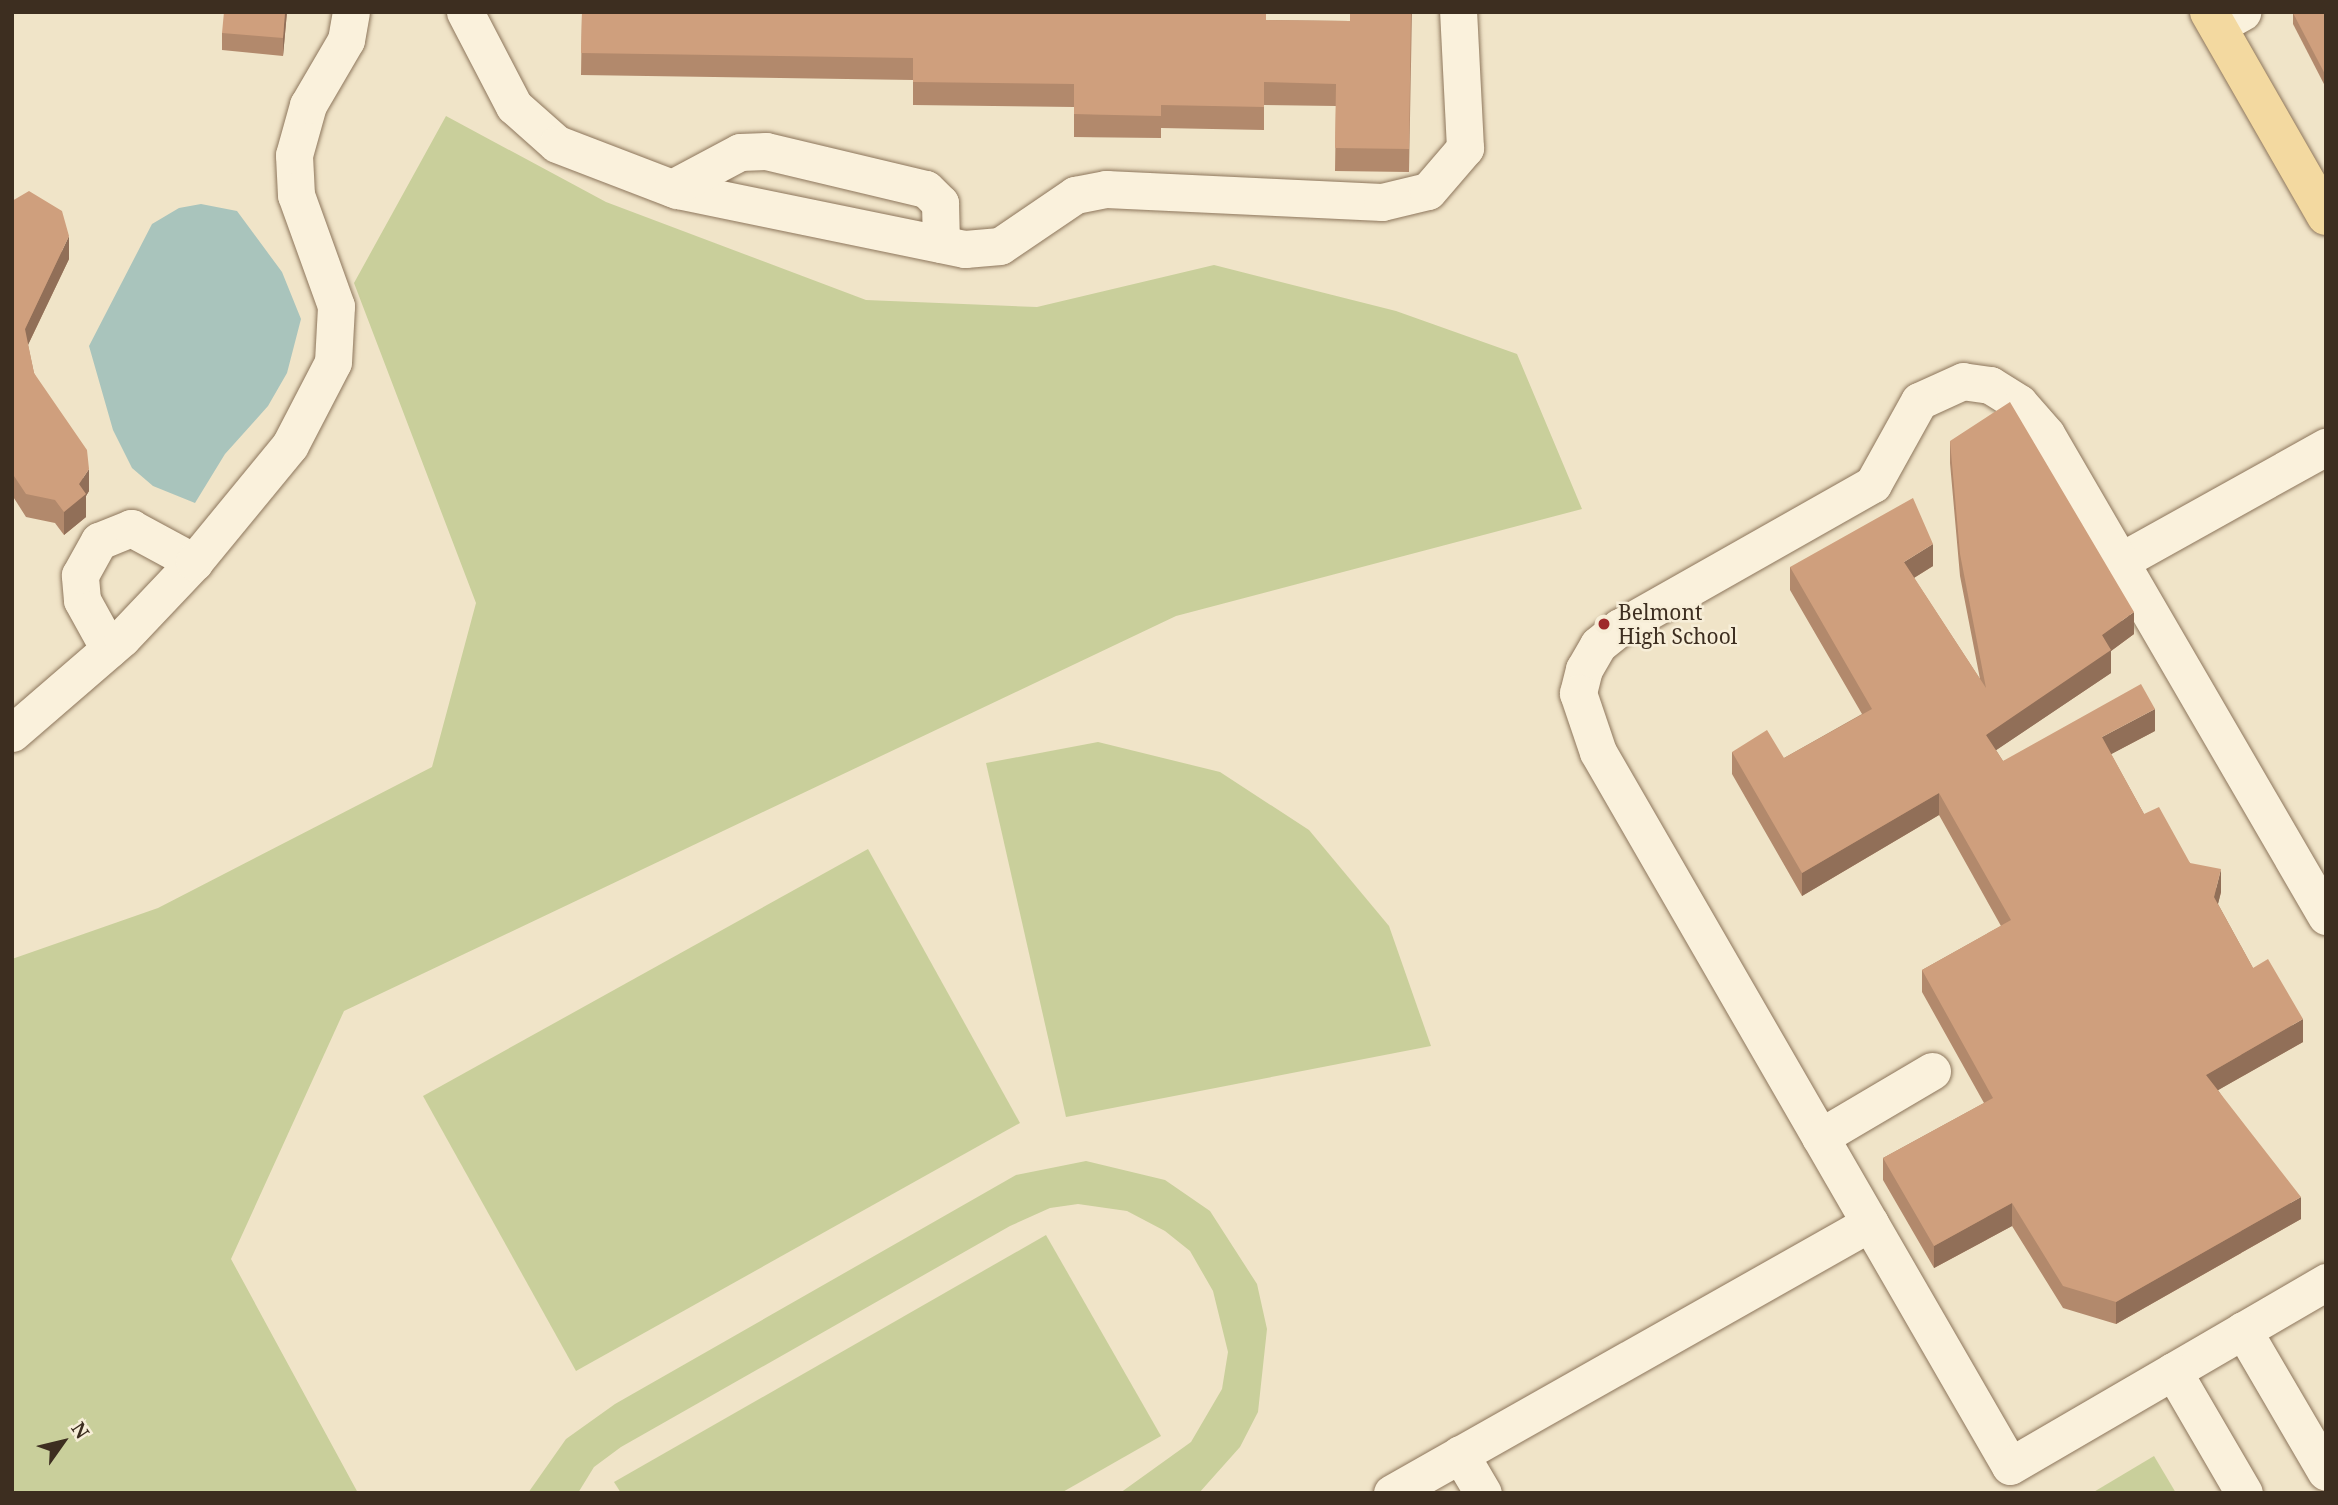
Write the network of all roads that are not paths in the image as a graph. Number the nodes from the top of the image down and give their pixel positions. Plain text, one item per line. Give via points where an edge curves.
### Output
1 (351, 12) edge
2 (465, 12) edge
3 (1458, 12) edge
4 (2223, 17) edge
5 (672, 188) junction
6 (2326, 216) edge
7 (941, 244) junction
8 (2326, 447) edge
9 (194, 562) junction
10 (2119, 562) junction
11 (109, 649) junction
12 (12, 733) edge
13 (2326, 916) edge
14 (1932, 1071) dead end
15 (1820, 1137) junction
16 (1870, 1223) junction
17 (2323, 1291) edge
18 (2243, 1330) junction
19 (2173, 1371) junction
20 (1460, 1454) junction
21 (2326, 1472) edge
22 (1392, 1493) edge
23 (1483, 1493) edge
24 (2244, 1493) edge

1 - 9 lane via 346,40 308,105 294,155 296,195 336,306 333,362 290,445
2 - 5 lane via 514,106 557,144
3 - 7 lane via 1465,148 1429,191 1382,202 1105,189 1075,195 1000,246
4 - 6 main road
5 - 7 lane
5 - 7 lane via 740,152 766,151 926,189 940,203
8 - 10 lane
9 - 11 lane
9 - 11 lane via 131,528 99,541 80,575 81,587
10 - 13 lane
10 - 15 lane via 2046,435 2019,402 1990,385 1962,381 1919,401 1873,484 1852,500 1620,627 1598,645 1584,669 1578,693 1598,752
11 - 12 lane
14 - 15 lane
15 - 16 lane
16 - 19 lane via 2010,1466
16 - 20 lane
17 - 18 lane
18 - 19 lane
18 - 21 lane
19 - 24 lane
20 - 22 lane
20 - 23 lane

